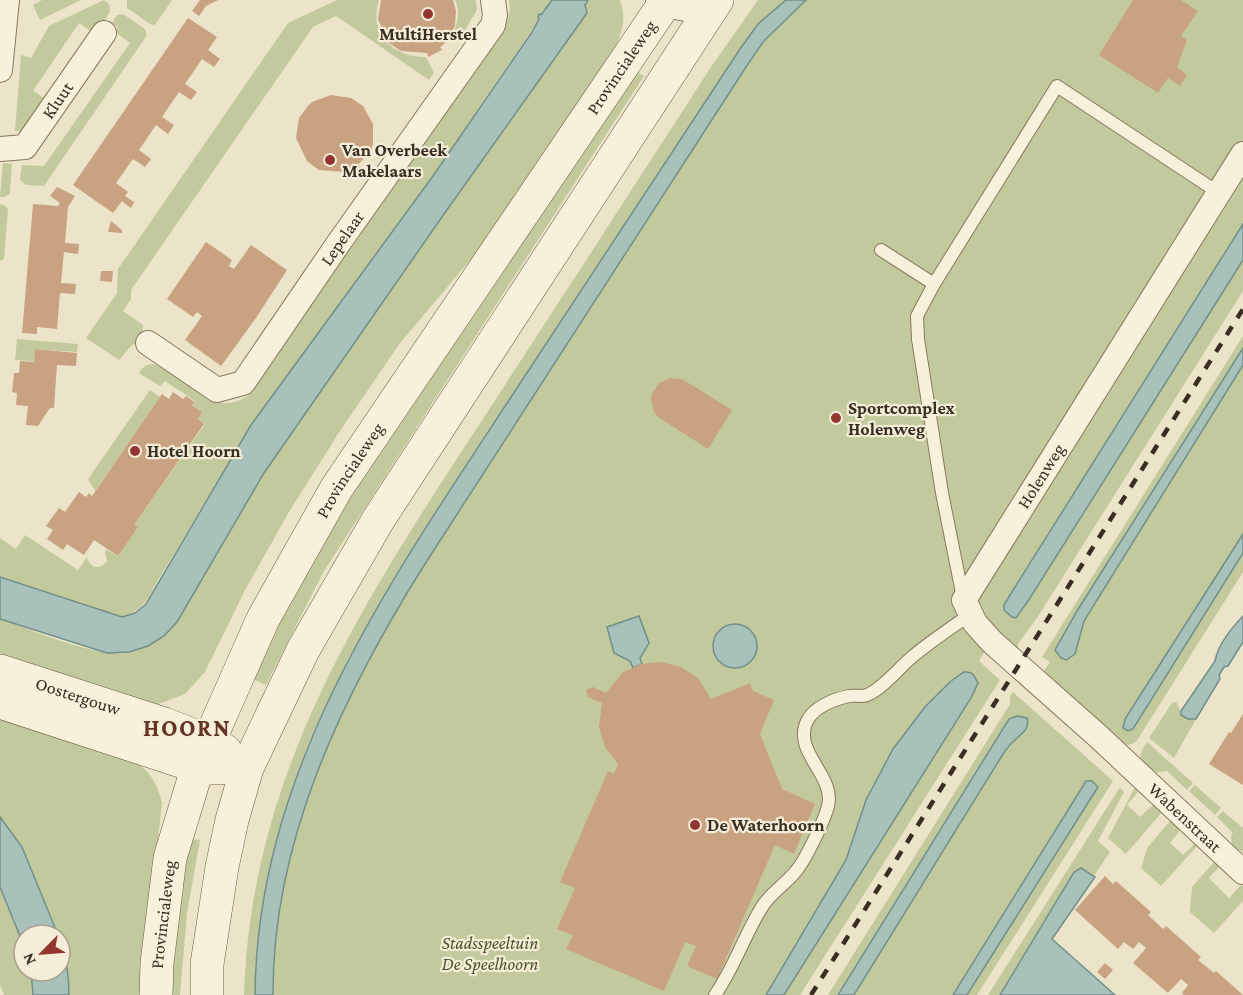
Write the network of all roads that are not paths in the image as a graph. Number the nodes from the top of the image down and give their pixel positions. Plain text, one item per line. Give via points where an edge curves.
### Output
1 (7, 0) edge
2 (493, 0) edge
3 (663, 2) edge
4 (707, 4) edge
5 (104, 33) dead end
6 (0, 70) edge
7 (0, 149) edge
8 (1243, 154) edge
9 (1219, 193) junction
10 (881, 250) dead end
11 (934, 284) junction
12 (148, 343) dead end
13 (967, 607) junction
14 (0, 671) edge
15 (0, 702) edge
16 (204, 754) junction
17 (247, 768) junction
18 (1243, 872) edge
19 (156, 995) edge
20 (207, 995) edge
21 (715, 995) edge

1 - 6 street
2 - 12 street, Lepelaar via 493,25 243,383 217,390
3 - 4 street
3 - 16 main road, Provincialeweg via 336,489 263,619
4 - 17 main road via 378,520 303,650
5 - 7 street, Kluut via 25,147
8 - 9 street, Holenweg
9 - 11 lane via 1057,86
9 - 13 street, Holenweg
10 - 11 lane
11 - 13 lane via 917,316 918,339 942,493
13 - 18 street, Wabenstraat via 992,642
13 - 21 lane via 867,695 828,703 807,720 805,739 829,792 828,805 798,869 764,904
14 - 16 main road, Oostergouw via 164,724
15 - 16 main road, Oostergouw via 142,750
16 - 17 main road, Oostergouw via 207,768
16 - 19 main road, Provincialeweg via 170,858
17 - 20 main road via 222,867 207,964

